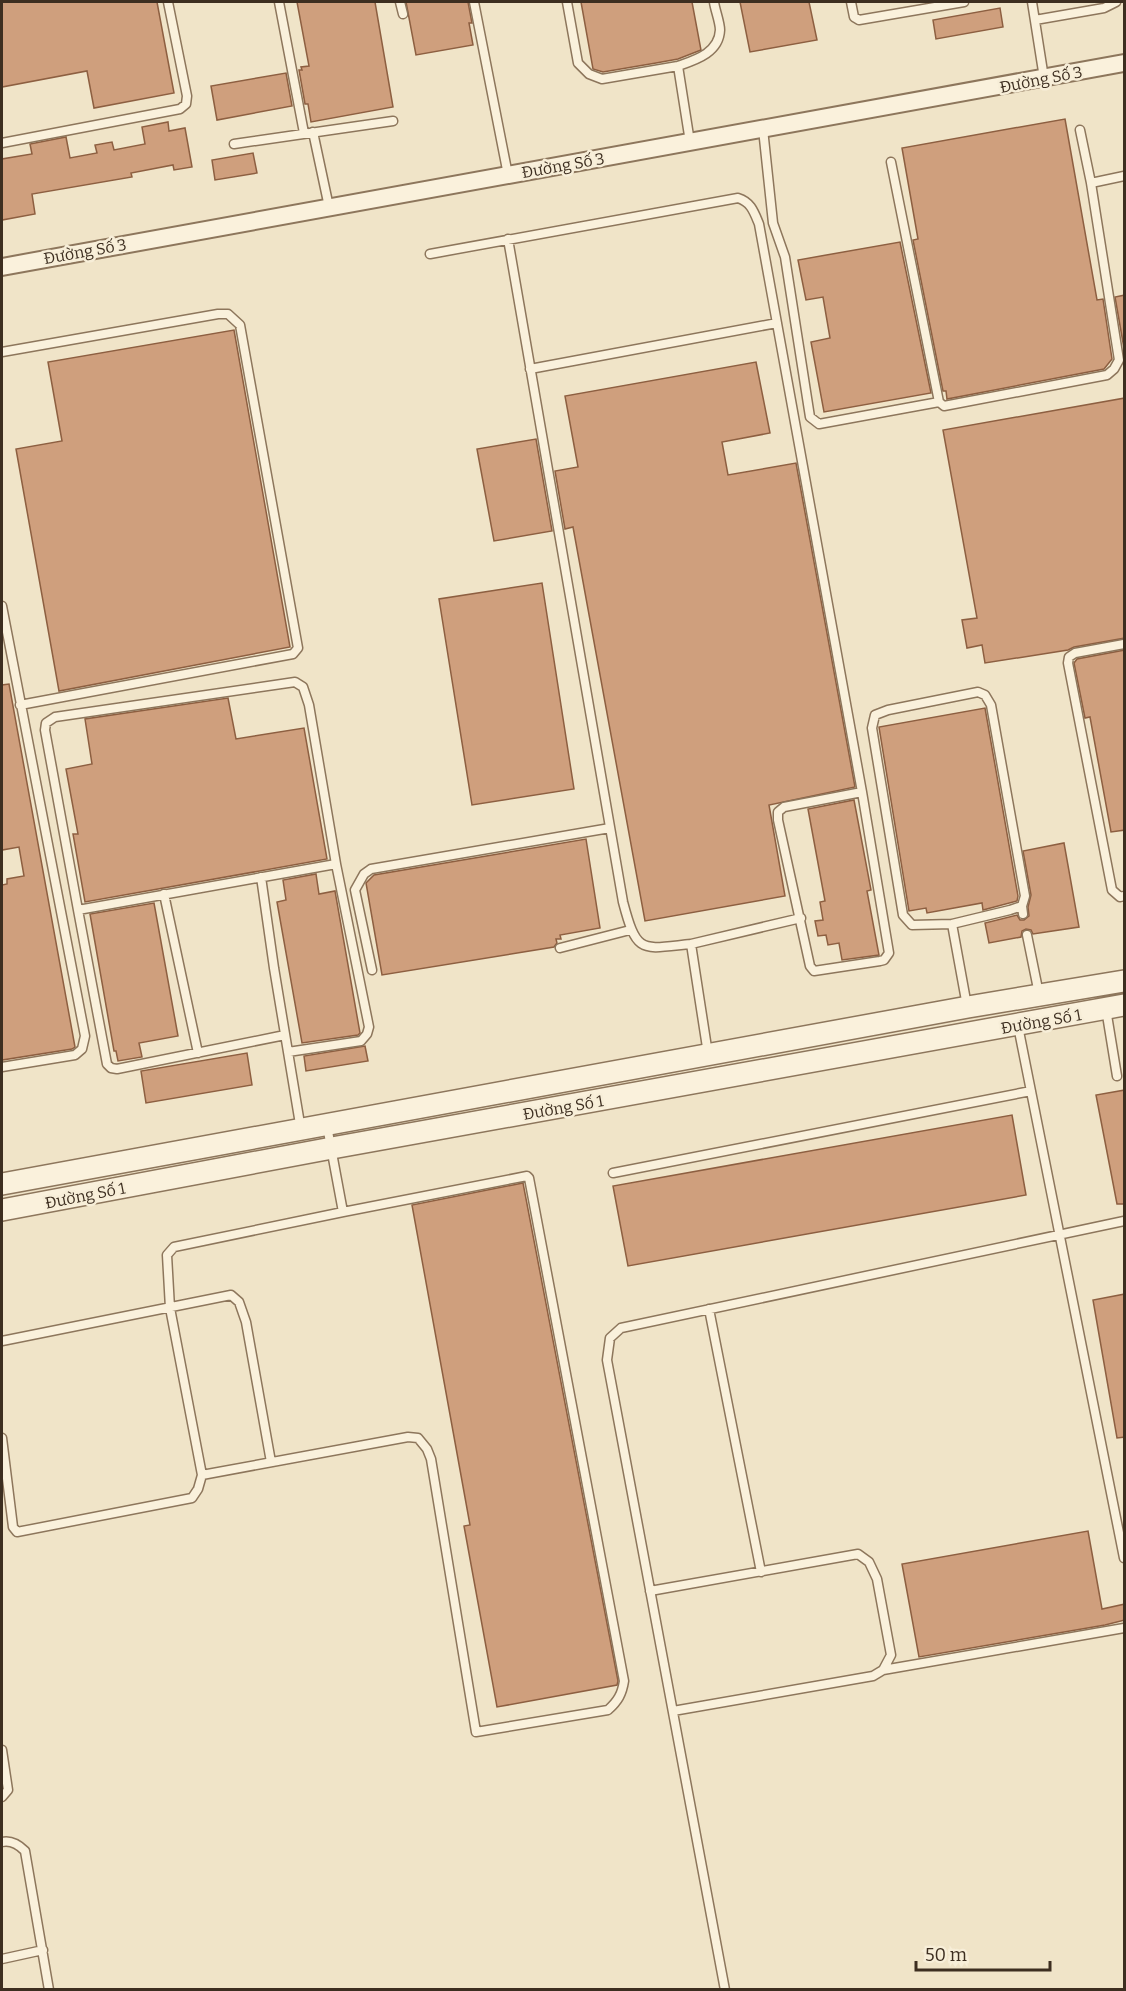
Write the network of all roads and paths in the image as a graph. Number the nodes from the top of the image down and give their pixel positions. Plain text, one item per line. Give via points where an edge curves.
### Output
1 (168, 2) edge
2 (279, 2) edge
3 (400, 2) edge
4 (474, 2) edge
5 (567, 2) edge
6 (714, 2) edge
7 (851, 2) edge
8 (964, 2) edge
9 (1032, 2) edge
10 (1116, 2) edge
11 (403, 14) dead end
12 (1035, 20) junction
13 (1125, 63) edge
14 (678, 66) junction
15 (1044, 79) junction
16 (393, 122) dead end
17 (763, 129) junction
18 (1080, 130) dead end
19 (308, 133) junction
20 (690, 142) junction
21 (2, 143) edge
22 (234, 144) dead end
23 (891, 162) dead end
24 (508, 175) junction
25 (1125, 176) edge
26 (1091, 183) junction
27 (329, 207) junction
28 (508, 239) junction
29 (430, 254) dead end
30 (2, 267) edge
31 (777, 323) junction
32 (2, 352) edge
33 (530, 369) junction
34 (939, 402) junction
35 (2, 606) edge
36 (1125, 644) edge
37 (20, 705) junction
38 (862, 792) junction
39 (610, 828) junction
40 (336, 864) junction
41 (261, 877) junction
42 (164, 894) junction
43 (1125, 896) edge
44 (78, 910) junction
45 (801, 918) junction
46 (952, 924) junction
47 (630, 930) junction
48 (1028, 935) dead end
49 (691, 944) junction
50 (560, 948) dead end
51 (372, 970) dead end
52 (1125, 981) edge
53 (1039, 995) junction
54 (968, 1007) junction
55 (1115, 1007) edge
56 (1018, 1025) junction
57 (285, 1035) junction
58 (288, 1052) junction
59 (198, 1053) junction
60 (708, 1056) junction
61 (2, 1067) edge
62 (1117, 1076) dead end
63 (1031, 1091) junction
64 (327, 1126) junction
65 (301, 1131) junction
66 (332, 1148) junction
67 (613, 1173) dead end
68 (2, 1184) edge
69 (2, 1210) edge
70 (343, 1212) junction
71 (1125, 1221) edge
72 (1059, 1234) junction
73 (170, 1308) junction
74 (709, 1309) junction
75 (2, 1341) edge
76 (2, 1437) edge
77 (271, 1462) junction
78 (202, 1474) junction
79 (1125, 1558) edge
80 (761, 1572) junction
81 (650, 1591) junction
82 (1125, 1628) edge
83 (883, 1670) junction
84 (673, 1711) junction
85 (2, 1750) edge
86 (2, 1797) edge
87 (2, 1842) edge
88 (43, 1950) junction
89 (2, 1959) edge
90 (49, 1989) edge
91 (725, 1989) edge

1 - 21 lane via 186,104 180,109
2 - 19 lane
3 - 11 lane
4 - 24 lane
5 - 14 lane via 578,63 589,74 602,79
6 - 14 lane via 720,30 716,42 704,57
7 - 8 lane via 859,20
9 - 12 lane
10 - 12 lane via 1104,8
12 - 15 lane
13 - 15 street, Đường Số 3
14 - 20 lane
15 - 17 street, Đường Số 3
16 - 19 lane
17 - 20 street, Đường Số 3
17 - 34 lane via 773,223 786,257 810,417 819,424
18 - 26 lane
19 - 22 lane
19 - 27 lane
20 - 24 street, Đường Số 3
23 - 34 lane
24 - 27 street, Đường Số 3
25 - 26 lane
26 - 34 lane via 1119,360 1114,369 1107,375 944,406
27 - 30 street, Đường Số 3
28 - 29 lane
28 - 31 lane via 738,198 747,201 759,224
28 - 33 lane
31 - 33 lane
31 - 38 lane
32 - 37 lane via 218,314 228,314 240,325 298,648 293,654
33 - 39 lane
35 - 37 lane
36 - 43 lane via 1075,653 1068,663 1112,890 1120,897
37 - 61 lane via 85,1036 82,1049 75,1055
38 - 45 lane via 784,807 778,812
38 - 45 lane via 888,956 880,961 814,971
39 - 47 lane
39 - 51 lane via 371,869 356,890
40 - 41 lane
40 - 44 lane via 309,705 303,687 295,682 54,717 46,723 45,730
40 - 58 lane via 369,1027 362,1041
41 - 42 lane
41 - 57 lane
42 - 44 lane
42 - 59 lane
44 - 59 lane via 107,1064 117,1069
45 - 49 lane
46 - 46 lane via 1022,910 1025,896 990,705 985,695 978,692 888,710 875,715 872,728 903,915 912,925
46 - 54 lane
47 - 49 lane via 639,943 649,948
47 - 50 lane
48 - 53 lane
49 - 60 lane
52 - 53 street, Đường Số 1
53 - 54 street, Đường Số 1
54 - 60 street, Đường Số 1
55 - 56 street, Đường Số 1
55 - 62 lane
56 - 63 lane
56 - 66 street, Đường Số 1
57 - 58 lane
57 - 59 lane
58 - 65 lane
60 - 64 street, Đường Số 1
63 - 67 lane
63 - 72 lane
64 - 65 street, Đường Số 1
64 - 66 lane
65 - 68 street, Đường Số 1
66 - 69 street, Đường Số 1
66 - 70 lane
70 - 73 lane via 174,1247 166,1255
70 - 77 lane via 530,1178 624,1681 617,1702 608,1710 476,1732 427,1449 418,1438 408,1437
71 - 72 lane
72 - 74 lane
72 - 79 lane
73 - 75 lane
73 - 77 lane via 231,1295 239,1302
73 - 78 lane
74 - 80 lane
74 - 81 lane via 621,1328 610,1338 608,1360
76 - 78 lane via 13,1527 17,1532 192,1498
77 - 78 lane
80 - 81 lane
80 - 83 lane via 858,1554 869,1562 877,1579 891,1655
81 - 84 lane
82 - 83 lane
83 - 84 lane via 873,1676
84 - 91 lane
85 - 86 lane via 8,1790
87 - 88 lane via 18,1844 25,1851
88 - 89 lane
88 - 90 lane

